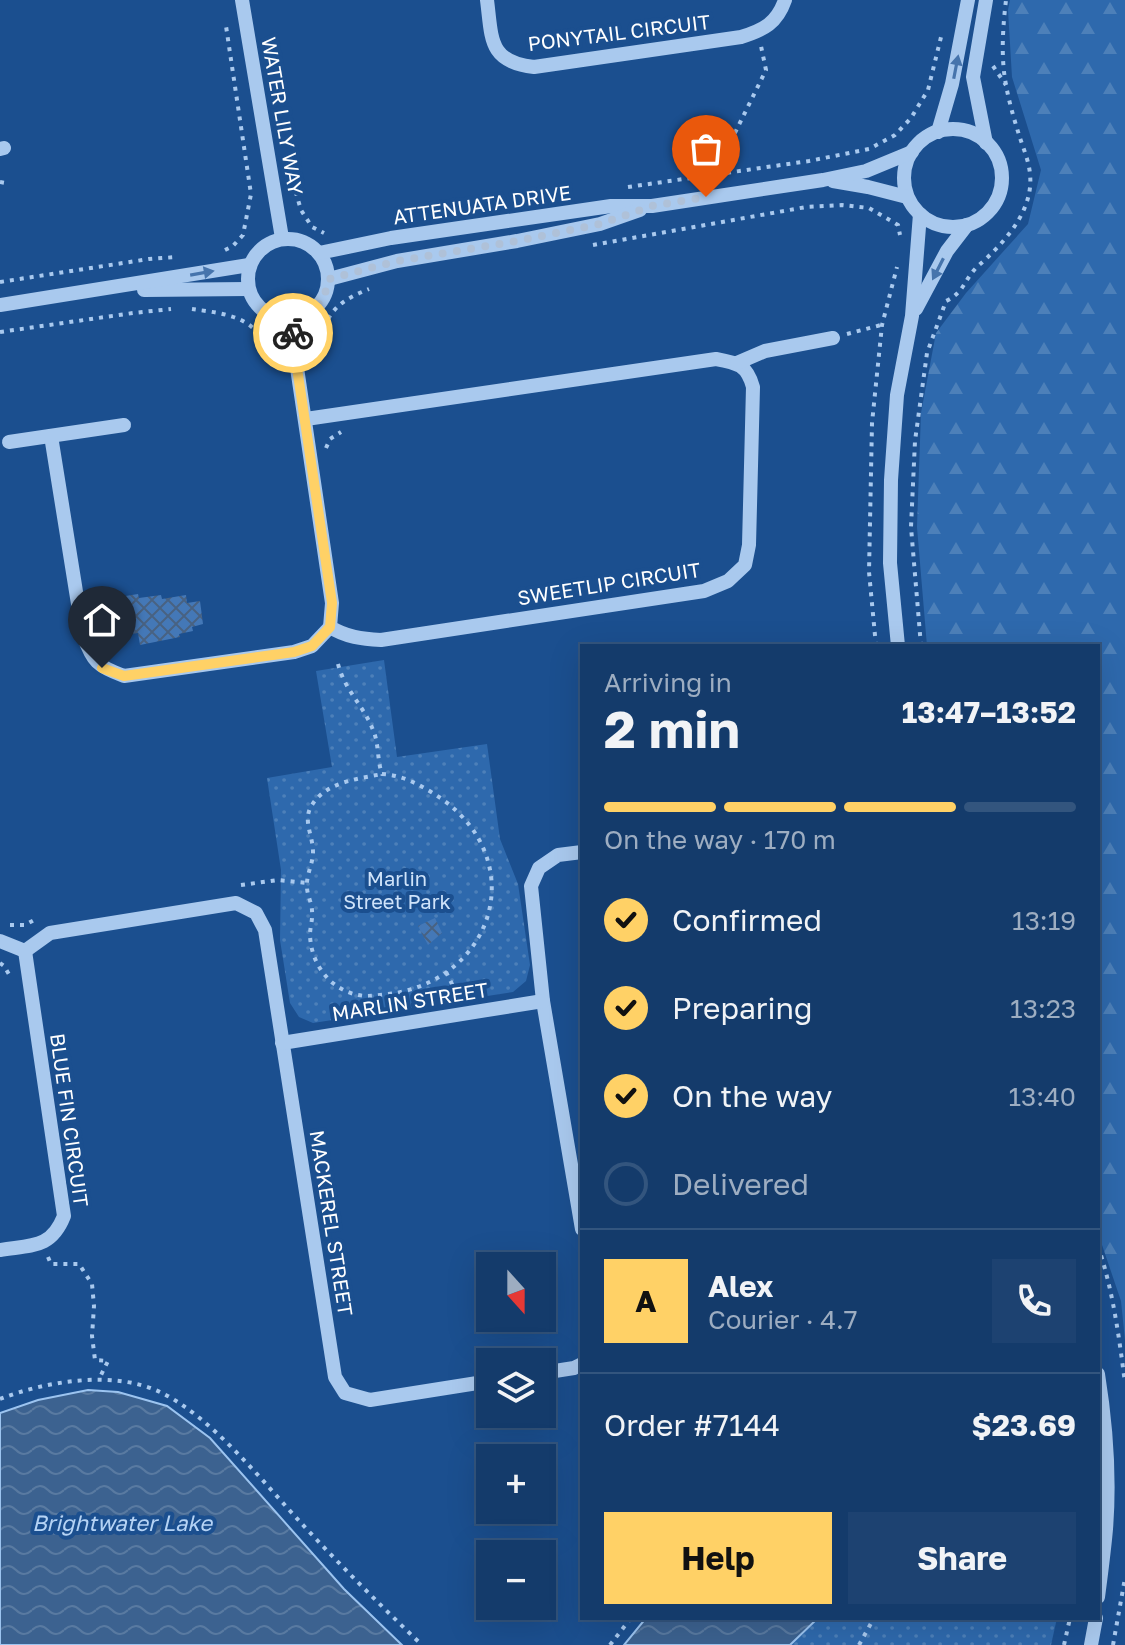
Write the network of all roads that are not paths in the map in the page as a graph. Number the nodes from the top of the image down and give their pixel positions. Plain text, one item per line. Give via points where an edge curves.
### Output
1 (242, 0) edge
2 (487, 0) edge
3 (785, 0) edge
4 (968, 0) edge
5 (986, 0) edge
6 (938, 132) junction
7 (986, 143) junction
8 (912, 152) junction
9 (823, 180) junction
10 (907, 197) junction
11 (652, 206) junction
12 (920, 214) junction
13 (967, 225) junction
14 (282, 238) junction
15 (319, 253) junction
16 (249, 265) junction
17 (329, 279) junction
18 (248, 289) junction
19 (101, 290) junction
20 (0, 305) edge
21 (912, 316) junction
22 (294, 319) junction
23 (833, 338) road end
24 (737, 363) junction
25 (306, 419) junction
26 (124, 425) dead end
27 (51, 436) junction
28 (9, 442) dead end
29 (330, 627) junction
30 (898, 644) edge
31 (580, 852) edge
32 (0, 941) edge
33 (25, 951) junction
34 (543, 1001) junction
35 (282, 1043) junction
36 (580, 1217) edge
37 (0, 1250) edge
38 (580, 1365) edge
39 (556, 1371) edge
40 (476, 1383) edge
41 (1100, 1388) edge
42 (1100, 1579) edge
43 (1096, 1620) edge
44 (1091, 1645) edge

1 - 14 street, WATER LILY WAY
2 - 3 street, PONYTAIL CIRCUIT via 493,43 502,57 534,67 760,32 780,15
6 -> 4 street
5 - 7 street via 973,77
6 - 7 street via 960,130
6 - 8 street
7 - 13 street via 1000,163 1000,193 981,218
8 - 9 street, ATTENUATA DRIVE via 866,171
8 - 10 street via 905,168
9 - 10 street, ATTENUATA DRIVE
9 - 11 street, ATTENUATA DRIVE
10 - 12 street
11 - 15 street, ATTENUATA DRIVE via 611,206
11 - 17 street, ATTENUATA DRIVE via 600,224 397,261
12 - 13 street via 942,226
12 - 21 street
13 -> 21 street
14 - 15 street via 296,238
14 - 16 street via 256,252
15 - 17 street
16 - 18 street
19 -> 16 street
17 - 22 street via 318,305
18 - 19 street
18 - 22 street via 265,313
19 - 20 street
21 - 30 street via 897,395 891,480 890,563
22 - 25 street
23 - 24 street via 765,351
24 - 25 street via 716,359
24 - 29 street, SWEETLIP CIRCUIT via 750,374 753,387 749,545 745,565 728,581 704,591 381,640 360,639
25 - 29 street via 332,603
26 - 27 street
27 - 28 street
27 - 29 street via 83,635 102,668 124,676 294,652 312,646
31 - 34 street via 558,855 539,868 531,886
32 - 33 street
33 - 35 street, MACKEREL STREET via 50,933 236,903 256,913 265,930
33 - 37 street, BLUE FIN CIRCUIT via 64,1216 58,1232 43,1243
34 - 35 street, MARLIN STREET
34 - 36 street
35 - 40 street, MACKEREL STREET via 335,1377 345,1393 370,1400
38 - 39 street
41 - 42 street via 1106,1477
43 - 44 street

